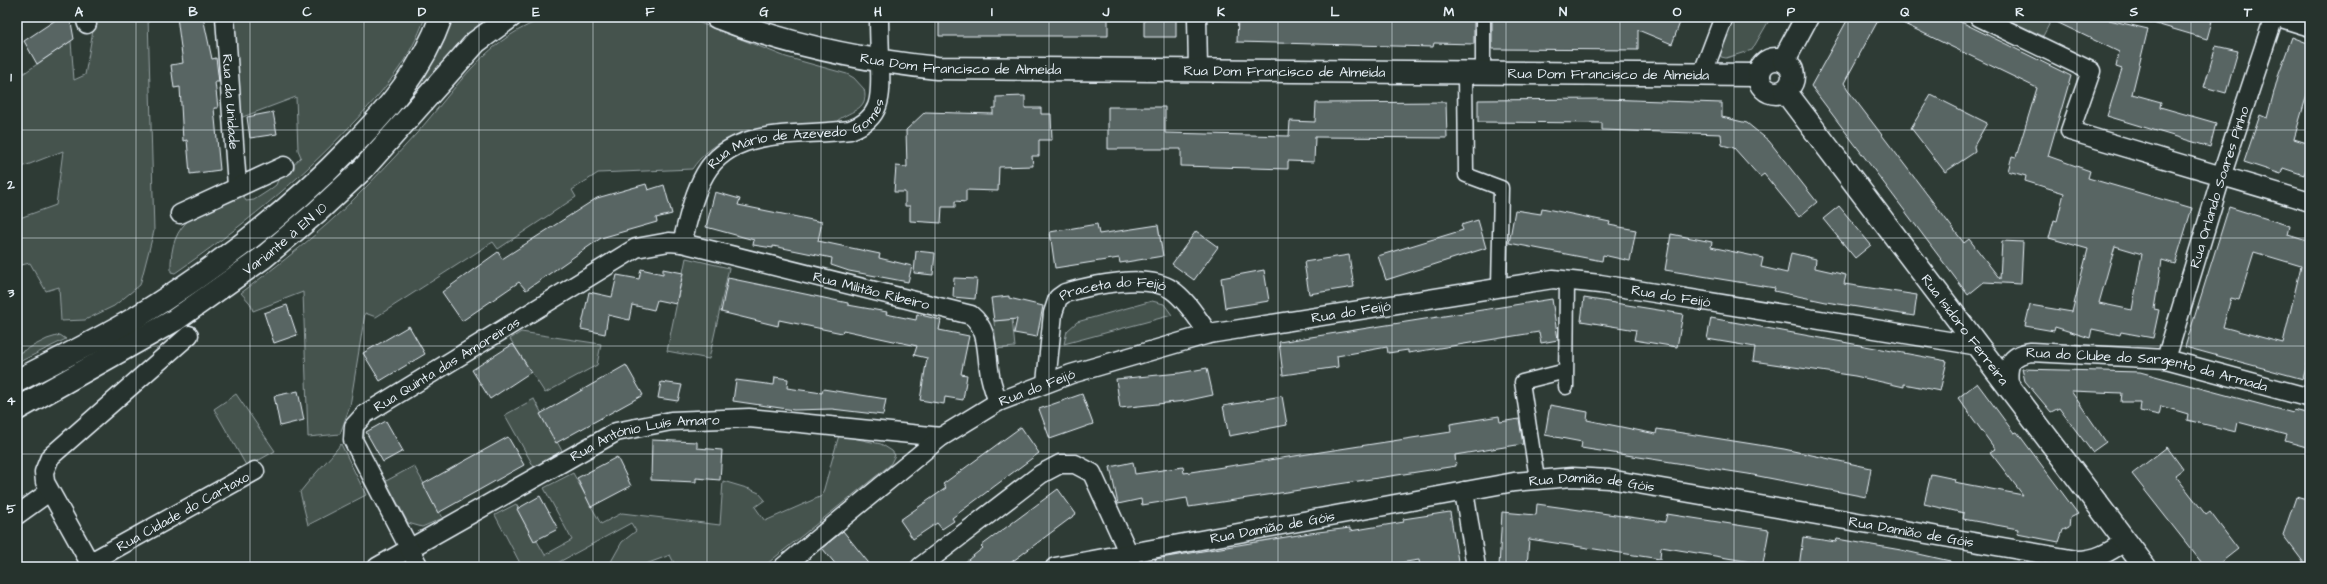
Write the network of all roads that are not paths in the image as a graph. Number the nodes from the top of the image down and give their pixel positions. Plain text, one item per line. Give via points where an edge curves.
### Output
1 (226, 17) edge
2 (441, 17) edge
3 (510, 17) edge
4 (717, 17) edge
5 (744, 17) edge
6 (879, 17) edge
7 (1197, 17) edge
8 (1483, 17) edge
9 (1724, 17) edge
10 (1807, 17) edge
11 (1979, 17) edge
12 (2274, 17) edge
13 (2278, 17) edge
14 (2310, 27) edge
15 (811, 47) junction
16 (1784, 60) junction
17 (880, 62) junction
18 (1198, 69) junction
19 (1474, 72) junction
20 (1702, 75) junction
21 (1759, 75) junction
22 (1785, 92) junction
23 (284, 166) dead end
24 (2221, 177) junction
25 (237, 186) junction
26 (2310, 202) edge
27 (180, 214) dead end
28 (682, 243) junction
29 (1567, 281) junction
30 (1500, 287) junction
31 (1209, 334) junction
32 (189, 335) dead end
33 (1979, 346) junction
34 (2166, 359) junction
35 (1566, 371) junction
36 (17, 382) edge
37 (1046, 383) junction
38 (2009, 386) junction
39 (1566, 387) dead end
40 (2310, 398) edge
41 (998, 402) junction
42 (17, 409) edge
43 (941, 437) junction
44 (255, 471) dead end
45 (1537, 479) junction
46 (1464, 491) junction
47 (50, 492) junction
48 (17, 515) edge
49 (2126, 541) junction
50 (409, 550) junction
51 (1129, 560) edge
52 (90, 565) edge
53 (377, 567) edge
54 (419, 567) edge
55 (783, 567) edge
56 (920, 567) edge
57 (1055, 567) edge
58 (1476, 567) edge
59 (2145, 567) edge

1 - 25 street, Rua da Unidade
2 - 36 main road, Variante à EN 10 via 420,64 397,96 347,152 296,199 247,240 157,304
3 - 42 main road, Variante à EN 10 via 476,42 368,163 318,211 264,257 175,320
4 - 15 main road, Rua Dom Francisco de Almeida
5 - 15 main road, Rua Dom Francisco de Almeida via 777,34
6 - 17 street, Rua Mário de Azevedo Gomes
7 - 18 street
8 - 19 street
9 - 20 street
10 - 16 main road
11 - 24 street via 2091,71 2070,131
12 - 24 street, Rua Orlando Soares Pinho
13 - 14 street
15 - 17 main road, Rua Dom Francisco de Almeida
16 - 21 main road via 1770,59 1764,63
16 - 22 main road via 1792,69 1794,76 1793,82
17 - 18 main road, Rua Dom Francisco de Almeida via 937,68
17 - 28 street, Rua Mário de Azevedo Gomes via 879,103 873,115 856,128 758,138 739,143 722,154 700,184
18 - 19 main road, Rua Dom Francisco de Almeida
19 - 20 main road, Rua Dom Francisco de Almeida
19 - 30 street via 1466,175 1501,188
20 - 21 main road, Rua Dom Francisco de Almeida
21 - 22 main road via 1767,91
22 - 33 main road, Rua Isidoro Ferreira
23 - 25 street
24 - 26 street
24 - 34 street, Rua Orlando Soares Pinho
25 - 27 street
28 - 41 street, Rua Militão Ribeiro via 971,315 983,328 989,370
28 - 50 street, Rua Quinta das Amoreiras via 669,242 630,251 360,418 354,426 353,440
29 - 30 street, Rua do Feijó via 1553,280
29 - 33 street, Rua do Feijó via 1600,284
29 - 35 street
30 - 31 street, Rua do Feijó
31 - 37 street, Rua do Feijó via 1099,364
31 - 37 street, Praceta do Feijó via 1183,300 1173,290 1160,283 1137,280 1065,293 1058,298 1053,313
32 - 47 street via 50,457 44,472 44,482
33 - 38 main road, Rua Isidoro Ferreira
34 - 38 street, Rua do Clube do Sargento da Armada via 2021,353 2010,364
34 - 40 street, Rua do Clube do Sargento da Armada
35 - 39 street
35 - 45 street via 1522,382
37 - 41 street, Rua do Feijó
38 - 49 main road, Rua Isidoro Ferreira
41 - 43 street, Rua do Feijó
43 - 50 street, Rua António Luís Amaro via 749,418 671,420 616,432
43 - 55 street, Rua do Feijó
44 - 52 street, Rua Cidade do Cartaxo
45 - 46 street, Rua Damião de Góis
45 - 49 street, Rua Damião de Góis via 1609,479 2077,560 2090,560 2102,556
46 - 51 street, Rua Damião de Góis
46 - 58 street
47 - 48 street
47 - 52 street
49 - 59 main road, Rua Isidoro Ferreira
50 - 53 street, Rua António Luís Amaro
50 - 54 street, Rua Quinta das Amoreiras
51 - 56 street via 1092,473 1075,464 1060,464 1041,474
51 - 57 street, Rua Damião de Góis

